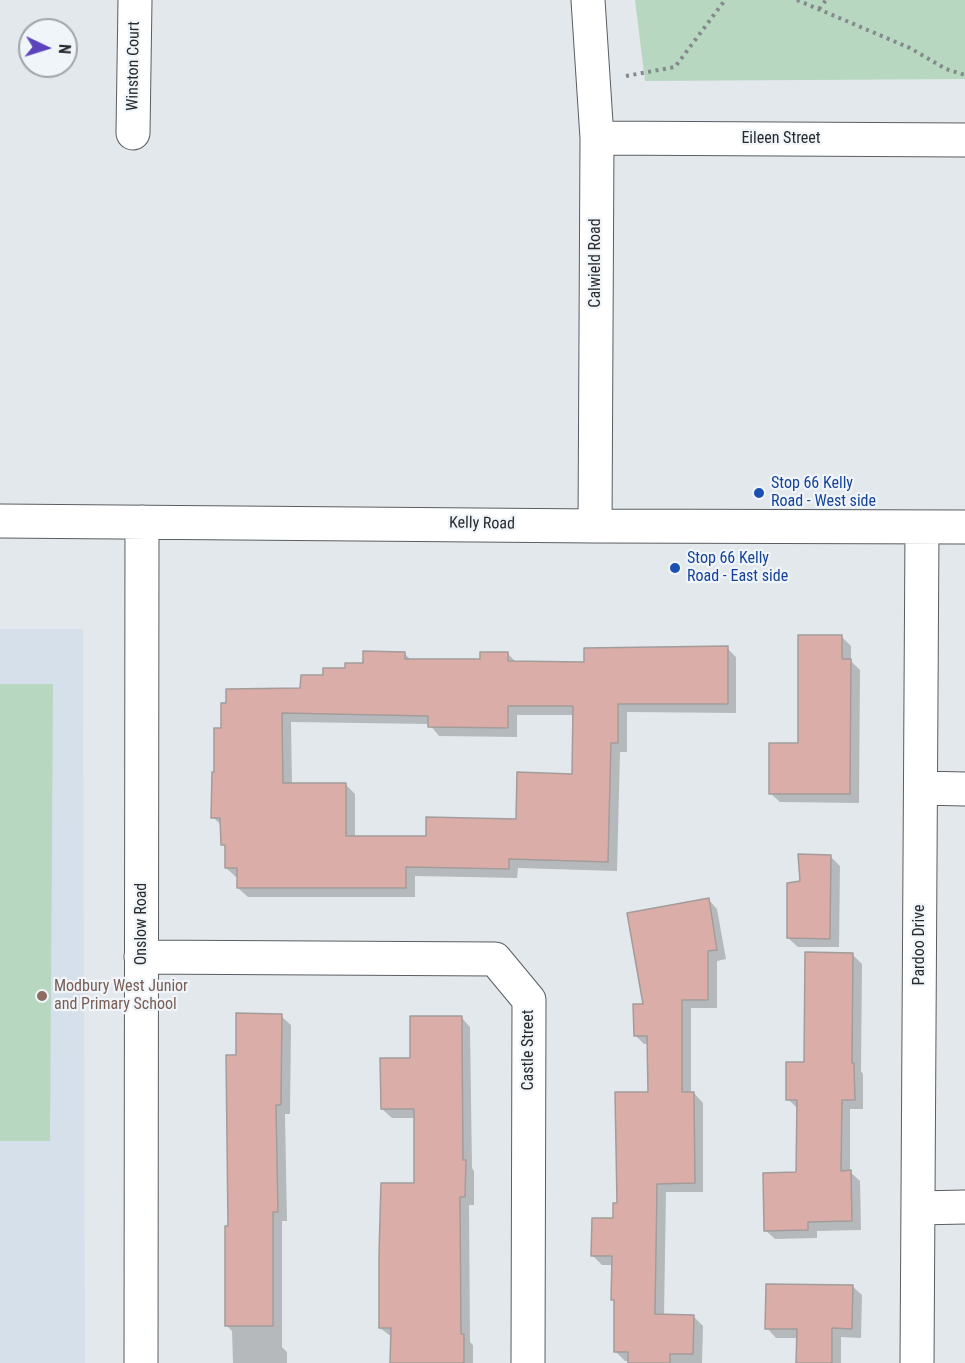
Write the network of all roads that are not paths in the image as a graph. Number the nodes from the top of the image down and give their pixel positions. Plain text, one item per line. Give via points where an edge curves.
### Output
1 (135, 0) edge
2 (588, 0) edge
3 (133, 133) dead end
4 (597, 138) junction
5 (965, 140) edge
6 (0, 521) edge
7 (142, 522) junction
8 (595, 526) junction
9 (922, 527) junction
10 (965, 527) edge
11 (921, 788) junction
12 (965, 789) edge
13 (141, 957) junction
14 (965, 1207) edge
15 (918, 1208) junction
16 (141, 1363) edge
17 (528, 1363) edge
18 (917, 1363) edge

1 - 3 street, Winston Court
2 - 4 street, Calwield Road
4 - 5 street, Eileen Street
4 - 8 street, Calwield Road
6 - 7 street, Kelly Road
7 - 8 street, Kelly Road
7 - 13 street, Onslow Road
8 - 9 street, Kelly Road
9 - 10 street, Kelly Road
9 - 11 street, Pardoo Drive
11 - 12 street
11 - 15 street, Pardoo Drive
13 - 16 street, Onslow Road
13 - 17 street, Castle Street via 495,958 530,1000
14 - 15 street
15 - 18 street, Pardoo Drive

